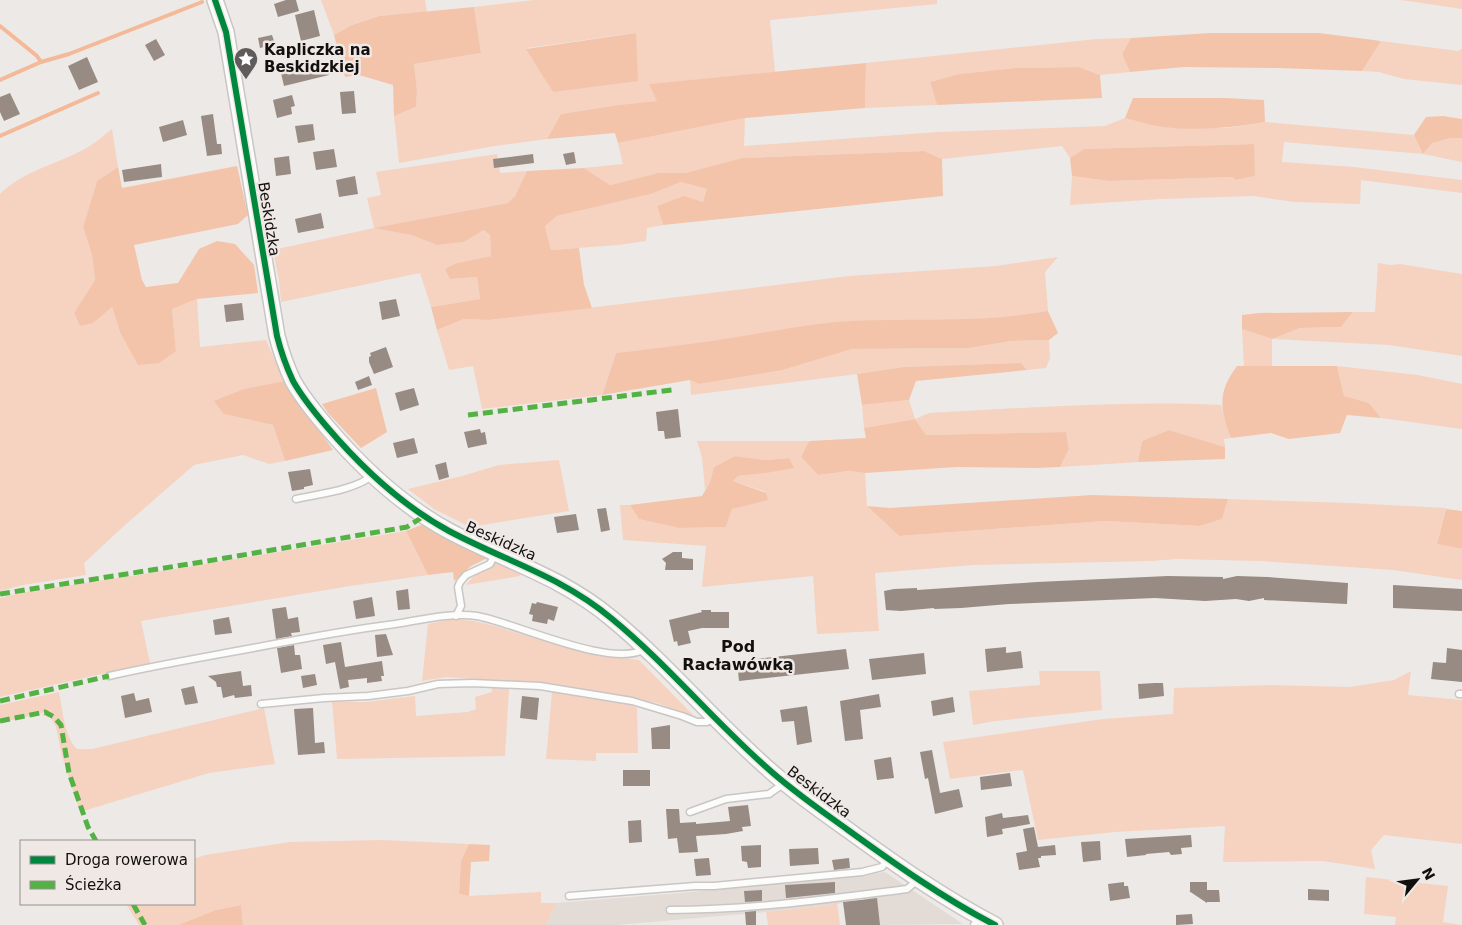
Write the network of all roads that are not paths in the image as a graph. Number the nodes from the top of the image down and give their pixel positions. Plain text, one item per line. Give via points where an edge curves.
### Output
1 (215, 0) edge
2 (373, 475) junction
3 (296, 499) dead end
4 (496, 553) junction
5 (456, 616) junction
6 (645, 649) junction
7 (109, 676) dead end
8 (261, 704) dead end
9 (714, 718) junction
10 (784, 783) junction
11 (690, 812) dead end
12 (888, 858) junction
13 (920, 880) junction
14 (569, 896) dead end
15 (670, 910) dead end
16 (976, 921) edge
17 (995, 925) edge

1 - 2 street, Beskidzka via 226,32 276,336 294,382 337,439
2 - 3 lane via 350,486
2 - 4 street, Beskidzka via 407,506 448,531
4 - 5 lane via 490,564 466,575 460,582 461,606
4 - 6 street, Beskidzka via 548,576 587,599
5 - 6 lane via 478,616 576,647 622,654 637,654
5 - 7 lane via 362,628
6 - 9 street, Beskidzka
8 - 9 lane via 368,696 438,684 473,683 540,686 623,700 697,722
9 - 10 street, Beskidzka
10 - 11 lane via 769,794 726,799
10 - 12 street, Beskidzka
12 - 13 street, Beskidzka
12 - 14 lane via 882,867 862,872
13 - 15 lane via 907,889 810,902
13 - 16 street, Beskidzka
16 - 17 street, Beskidzka

